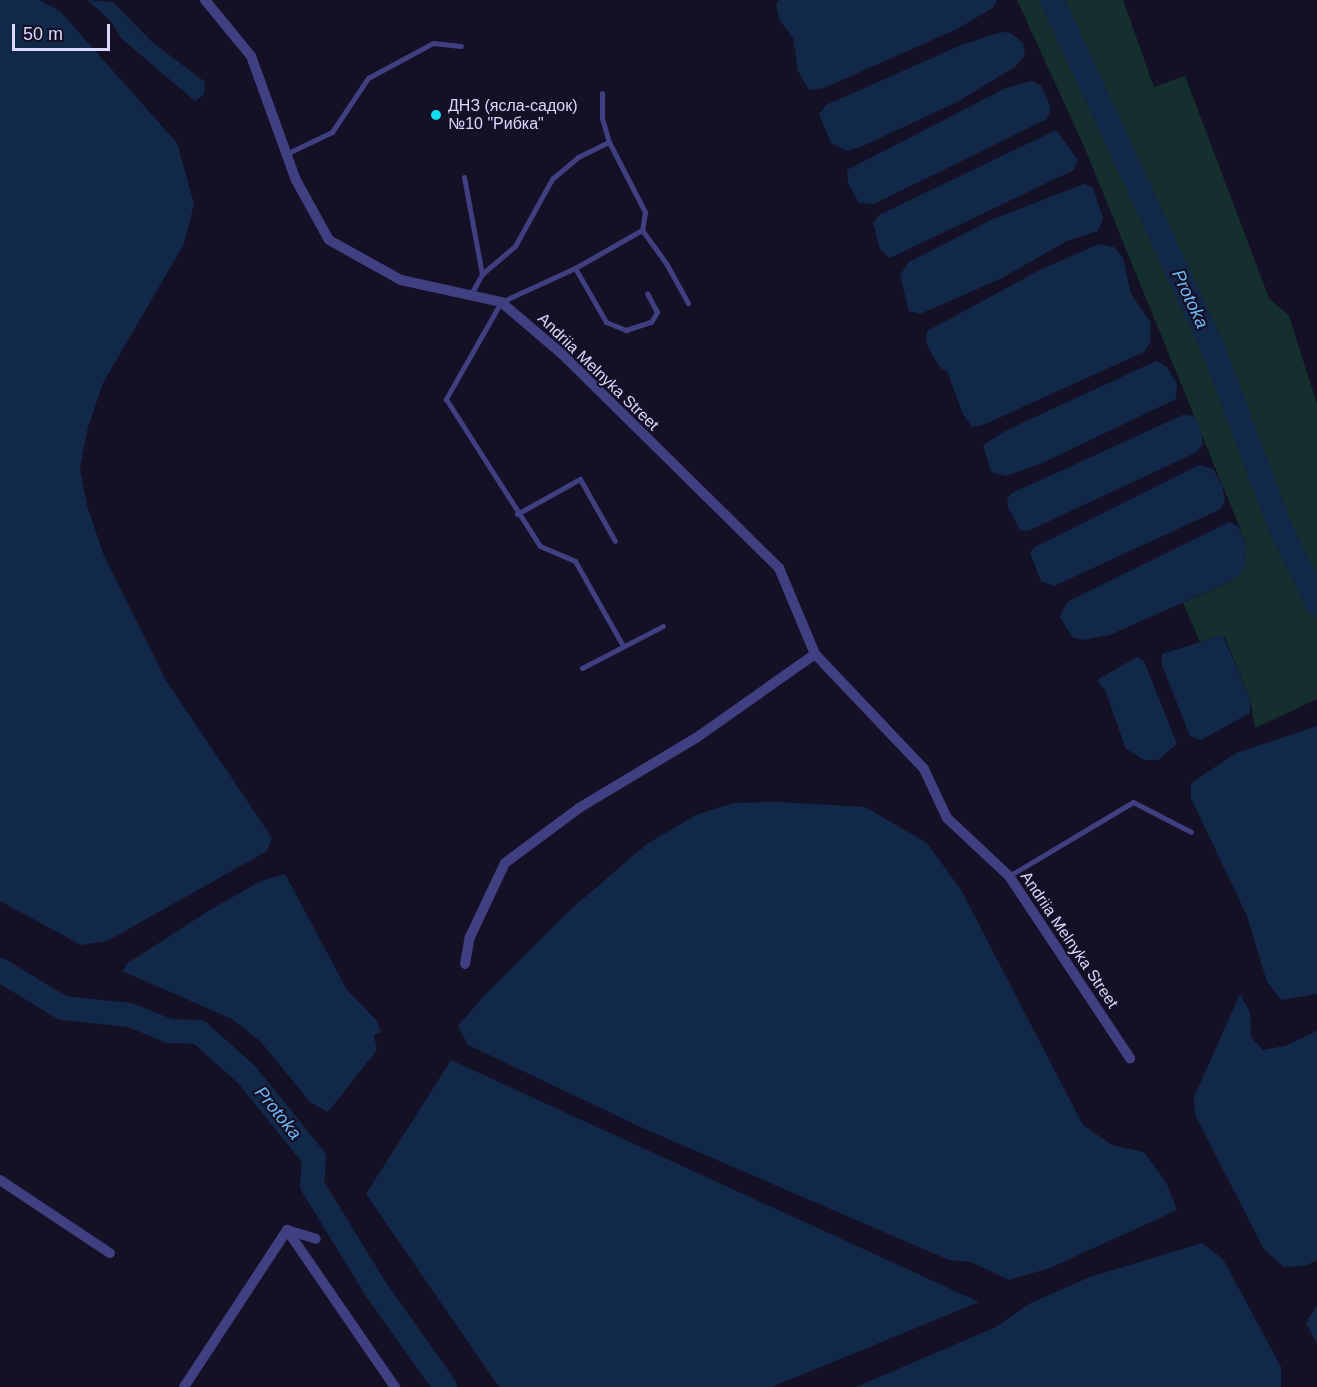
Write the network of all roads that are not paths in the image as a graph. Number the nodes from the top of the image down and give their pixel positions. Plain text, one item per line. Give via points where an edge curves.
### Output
1 (205, 0) edge
2 (461, 46) dead end
3 (602, 93) dead end
4 (609, 142) junction
5 (286, 154) junction
6 (464, 177) dead end
7 (642, 230) junction
8 (575, 268) junction
9 (482, 274) junction
10 (647, 293) dead end
11 (471, 294) junction
12 (501, 302) junction
13 (688, 303) dead end
14 (517, 514) junction
15 (615, 541) dead end
16 (663, 626) dead end
17 (623, 646) junction
18 (814, 654) junction
19 (582, 668) dead end
20 (1191, 832) dead end
21 (1009, 876) junction
22 (465, 964) dead end
23 (1130, 1058) dead end
24 (0, 1180) edge
25 (287, 1230) junction
26 (316, 1239) dead end
27 (110, 1253) dead end
28 (184, 1387) edge
29 (395, 1387) edge

1 - 5 street, Andriia Melnyka Street via 251,56
2 - 5 lane via 433,43 368,78 332,132
3 - 4 lane
4 - 7 lane via 645,212
4 - 9 lane via 578,157 552,179 515,246
5 - 11 street, Andriia Melnyka Street via 329,240 401,280
6 - 9 lane
7 - 8 lane
7 - 13 lane
8 - 10 lane via 606,322 626,330 651,322 657,312
8 - 12 lane
9 - 11 lane
11 - 12 street, Andriia Melnyka Street
12 - 14 lane via 446,399
12 - 18 street, Andriia Melnyka Street via 562,354 779,568
14 - 15 lane via 580,478
14 - 17 lane via 540,546 575,561
16 - 17 lane
17 - 19 lane
18 - 21 street, Andriia Melnyka Street via 924,769 947,818
18 - 22 street via 696,738 579,808 506,863 470,937
20 - 21 lane via 1133,802
21 - 23 street, Andriia Melnyka Street
24 - 27 street
25 - 26 street
25 - 28 street
25 - 29 street

